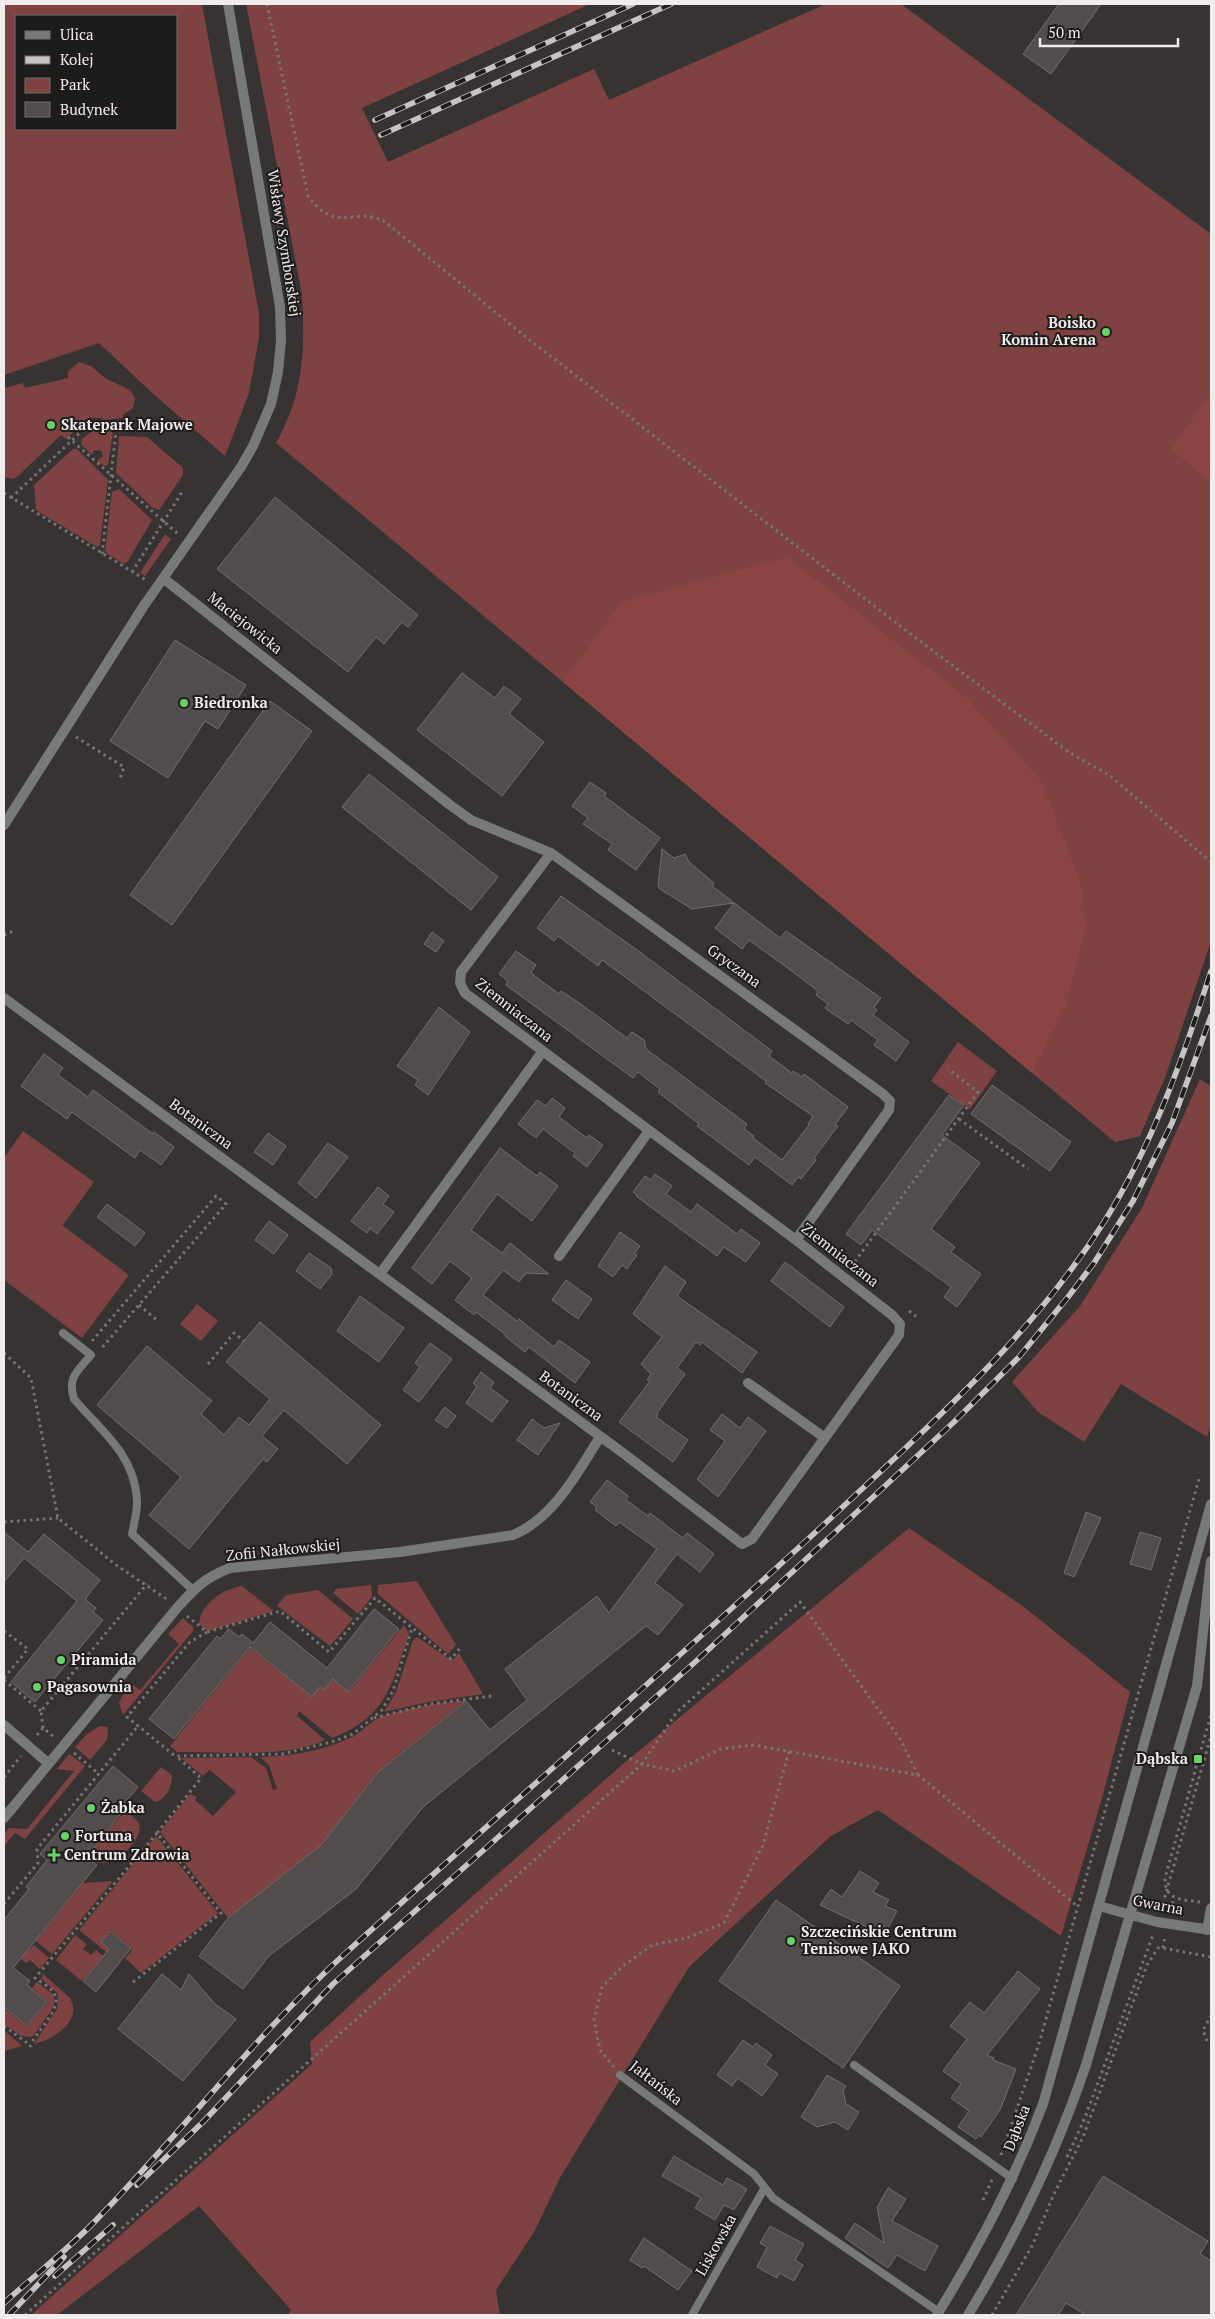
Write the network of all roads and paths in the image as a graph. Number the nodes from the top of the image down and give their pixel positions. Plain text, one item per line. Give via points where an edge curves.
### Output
1 (228, 4) edge
2 (267, 4) edge
3 (117, 423) junction
4 (137, 423) dead end
5 (68, 436) dead end
6 (72, 440) junction
7 (111, 476) junction
8 (182, 492) dead end
9 (4, 493) edge
10 (11, 498) junction
11 (163, 523) junction
12 (172, 542) dead end
13 (102, 554) junction
14 (132, 572) junction
15 (151, 573) dead end
16 (163, 578) junction
17 (75, 737) dead end
18 (120, 778) dead end
19 (4, 825) edge
20 (551, 853) junction
21 (1211, 862) edge
22 (15, 930) dead end
23 (4, 935) edge
24 (4, 998) edge
25 (543, 1051) junction
26 (948, 1070) dead end
27 (959, 1119) junction
28 (649, 1130) junction
29 (1028, 1169) dead end
30 (796, 1240) junction
31 (559, 1256) dead end
32 (844, 1262) dead end
33 (851, 1267) junction
34 (858, 1272) dead end
35 (380, 1274) junction
36 (139, 1305) junction
37 (902, 1306) dead end
38 (917, 1317) dead end
39 (158, 1321) dead end
40 (63, 1333) dead end
41 (244, 1341) dead end
42 (84, 1350) junction
43 (4, 1353) edge
44 (91, 1355) junction
45 (208, 1364) dead end
46 (748, 1383) dead end
47 (600, 1437) junction
48 (825, 1438) junction
49 (1199, 1479) dead end
50 (1211, 1504) edge
51 (58, 1518) junction
52 (4, 1522) edge
53 (742, 1544) joint
54 (1211, 1561) edge
55 (147, 1584) junction
56 (193, 1590) junction
57 (170, 1601) dead end
58 (186, 1616) dead end
59 (412, 1628) junction
60 (4, 1631) edge
61 (206, 1632) junction
62 (462, 1646) dead end
63 (4, 1680) edge
64 (492, 1696) dead end
65 (41, 1711) junction
66 (1211, 1714) edge
67 (371, 1719) junction
68 (4, 1725) edge
69 (138, 1726) junction
70 (43, 1728) dead end
71 (1211, 1736) edge
72 (612, 1750) dead end
73 (789, 1751) junction
74 (1201, 1752) junction
75 (1206, 1753) junction
76 (76, 1755) dead end
77 (1211, 1755) edge
78 (175, 1756) junction
79 (48, 1763) junction
80 (642, 1764) junction
81 (99, 1774) junction
82 (918, 1775) junction
83 (4, 1818) edge
84 (156, 1832) junction
85 (1167, 1892) junction
86 (1174, 1898) junction
87 (4, 1904) edge
88 (1077, 1906) junction
89 (1099, 1906) junction
90 (1208, 1906) edge
91 (1161, 1910) dead end
92 (1170, 1914) dead end
93 (1130, 1916) junction
94 (1209, 1930) edge
95 (1166, 1933) dead end
96 (1163, 1948) junction
97 (1211, 1957) edge
98 (133, 1982) dead end
99 (1211, 2016) edge
100 (4, 2026) edge
101 (1207, 2041) dead end
102 (854, 2065) dead end
103 (620, 2075) joint
104 (997, 2167) junction
105 (1013, 2179) junction
106 (764, 2189) junction
107 (980, 2208) dead end
108 (938, 2314) edge
109 (25, 2315) edge
110 (692, 2315) edge
111 (968, 2315) edge
112 (992, 2315) edge

1 - 16 street, Wisławy Szymborskiej via 280,306 280,364 271,404 253,446
2 - 21 path via 308,196 318,209 334,217 374,217 384,222 593,389 917,639 1070,753 1109,775
3 - 4 path
3 - 6 path via 90,423
3 - 7 path
5 - 6 path
6 - 7 path
6 - 10 path
7 - 11 path
7 - 13 path
8 - 11 path
9 - 10 path
10 - 13 path
11 - 12 path via 178,534
11 - 14 path
13 - 14 path
14 - 15 path via 146,580
16 - 19 street
16 - 20 street, Maciejowicka via 471,820
17 - 18 path via 124,767
20 - 25 street, Ziemniaczana via 461,972 460,983 466,993
20 - 30 street, Gryczana via 890,1101 889,1110
22 - 23 path
24 - 35 street, Botaniczna
25 - 28 street, Ziemniaczana
25 - 35 street
26 - 27 path via 978,1092
27 - 29 path
27 - 33 path
28 - 30 street, Ziemniaczana
28 - 31 street
30 - 48 street, Ziemniaczana via 900,1324 899,1336
32 - 33 path
33 - 34 path
35 - 47 street, Botaniczna
36 - 39 path
36 - 42 path via 226,1204 216,1196
36 - 44 path via 94,1358
37 - 38 path
40 - 42 lane
41 - 45 path via 234,1333
42 - 44 lane
43 - 51 path via 31,1378
44 - 56 lane via 74,1376 70,1387 74,1399 127,1460 137,1501 132,1534
46 - 48 street
47 - 53 street, Botaniczna
47 - 56 street, Zofii Nałkowskiej via 552,1506 527,1530 513,1535 400,1552 230,1568 210,1576
48 - 53 street, Ziemniaczana via 752,1539
49 - 88 path
50 - 89 street, Dąbska
51 - 52 path
51 - 55 path via 116,1565
54 - 93 street via 1197,1686
55 - 57 path
55 - 65 path
56 - 79 street, Zofii Nałkowskiej
58 - 61 path
59 - 61 path via 375,1598 329,1652 280,1611
59 - 62 path via 450,1659
59 - 67 path via 393,1691 382,1710
60 - 63 path via 28,1649
61 - 69 path via 190,1642 127,1718
63 - 65 path
64 - 67 path via 430,1704
65 - 70 path
66 - 74 path
67 - 78 path via 353,1734 295,1752
68 - 79 street
69 - 78 path
69 - 81 path
71 - 75 path
72 - 80 path
73 - 80 path via 753,1745 721,1749 675,1771
73 - 82 path
73 - 103 path, Jałtańska via 763,1845 724,1923 687,1938 652,1945 623,1966 602,1987 594,2020 600,2050
74 - 75 path
74 - 85 path via 1167,1866 1164,1883
75 - 77 path
75 - 85 path
76 - 81 path
78 - 84 path via 201,1778
79 - 83 street, Zofii Nałkowskiej
80 - 82 path via 676,1713 800,1602 900,1739
80 - 109 path
81 - 87 path via 37,1848 38,1863
82 - 88 path
84 - 98 path via 221,1913
84 - 100 path via 35,1978 56,1998 47,2021 30,2046
85 - 86 path
85 - 91 path
86 - 90 path
86 - 92 path
88 - 104 path via 1038,2047
89 - 93 street, Gwarna
89 - 105 street, Dąbska via 1052,2075
90 - 94 street
93 - 94 street, Gwarna
93 - 111 street via 1086,2065 1060,2138 1022,2220
95 - 96 path
96 - 97 path
96 - 112 path via 1154,1952 1147,1965 1079,2146 1032,2246
99 - 101 path via 1203,2030
102 - 104 lane
103 - 106 lane, Jałtańska via 754,2174
104 - 105 lane
104 - 107 path
105 - 108 street, Dąbska
106 - 108 lane, Jałtańska
106 - 110 lane, Liskowska

